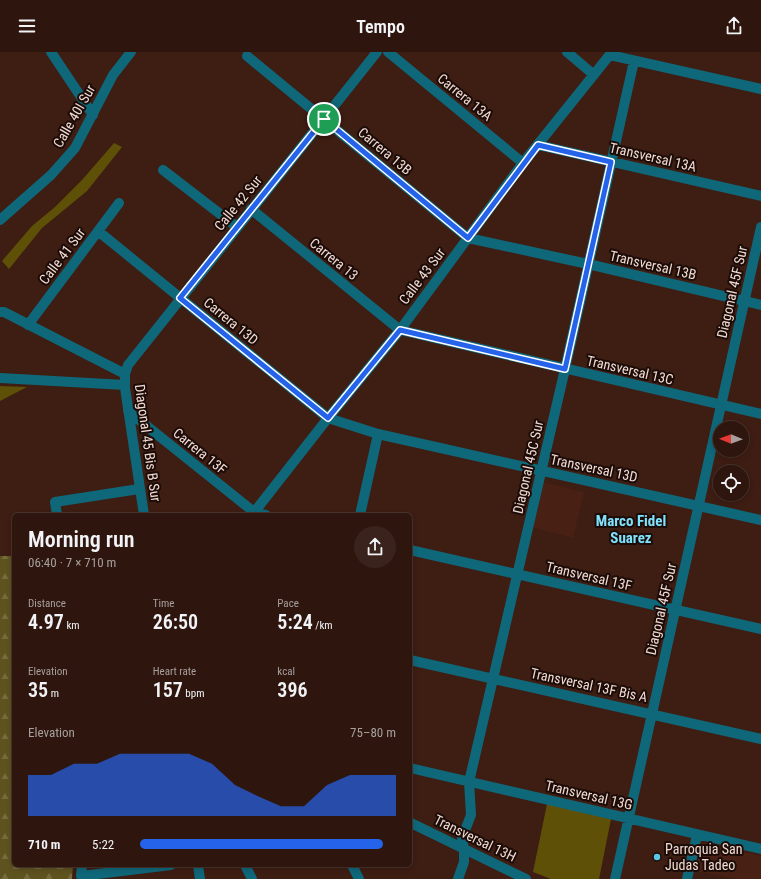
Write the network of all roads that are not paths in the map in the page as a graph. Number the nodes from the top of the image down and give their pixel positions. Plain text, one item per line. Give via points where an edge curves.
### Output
1 (51, 52) edge
2 (131, 52) edge
3 (377, 52) edge
4 (388, 52) edge
5 (567, 52) edge
6 (611, 53) edge
7 (247, 56) dead end
8 (634, 61) junction
9 (594, 75) junction
10 (761, 89) edge
11 (93, 115) junction
12 (324, 119) junction
13 (538, 145) junction
14 (611, 162) junction
15 (524, 163) junction
16 (163, 170) dead end
17 (761, 196) edge
18 (119, 203) dead end
19 (252, 209) junction
20 (0, 220) edge
21 (237, 227) junction
22 (761, 227) edge
23 (98, 231) junction
24 (468, 238) junction
25 (588, 264) junction
26 (180, 298) junction
27 (744, 301) junction
28 (761, 305) edge
29 (0, 312) edge
30 (28, 325) junction
31 (400, 330) junction
32 (565, 369) junction
33 (125, 374) junction
34 (0, 378) edge
35 (125, 385) junction
36 (721, 405) junction
37 (128, 411) junction
38 (761, 414) edge
39 (328, 418) junction
40 (378, 434) junction
41 (542, 471) junction
42 (139, 489) junction
43 (698, 506) junction
44 (58, 513) edge
45 (144, 513) edge
46 (252, 513) edge
47 (254, 513) edge
48 (360, 513) edge
49 (761, 520) edge
50 (412, 550) edge
51 (518, 574) junction
52 (675, 610) junction
53 (761, 629) edge
54 (412, 662) edge
55 (493, 679) junction
56 (652, 714) junction
57 (761, 739) edge
58 (412, 768) edge
59 (469, 782) junction
60 (628, 819) junction
61 (412, 823) edge
62 (697, 835) junction
63 (464, 849) junction
64 (761, 849) edge
65 (82, 867) edge
66 (158, 867) edge
67 (198, 867) edge
68 (246, 867) edge
69 (353, 867) edge
70 (93, 877) edge
71 (200, 879) edge
72 (252, 879) edge
73 (359, 879) edge
74 (458, 879) edge
75 (526, 879) edge
76 (615, 879) edge
77 (687, 879) edge

1 - 11 street
2 - 11 street, Calle 40I Sur via 113,75
3 - 12 street, Calle 42 Sur
4 - 15 street, Carrera 13A
5 - 9 street
6 - 8 street
6 - 9 street, Calle 43 Sur
7 - 12 street, Carrera 13B
8 - 10 street
8 - 14 street, Diagonal 45C Sur
9 - 13 street, Calle 43 Sur
11 - 20 street, Calle 40I Sur via 75,148 52,175
12 - 19 street, Calle 42 Sur
12 - 24 street, Carrera 13B
13 - 14 street, Transversal 13A
13 - 15 street, Calle 43 Sur
14 - 17 street, Transversal 13A
14 - 25 street, Diagonal 45C Sur
15 - 24 street, Calle 43 Sur
16 - 21 street
18 - 23 street, Calle 41 Sur
19 - 21 street, Calle 42 Sur
19 - 31 street, Carrera 13
21 - 26 street, Calle 42 Sur
22 - 27 street, Diagonal 45F Sur
23 - 26 street, Carrera 13D
23 - 30 street, Calle 41 Sur
24 - 25 street, Transversal 13B
24 - 31 street, Calle 43 Sur
25 - 27 street, Transversal 13B
25 - 32 street, Diagonal 45C Sur
26 - 33 street, Calle 42 Sur via 132,358
26 - 39 street, Carrera 13D
27 - 28 street, Transversal 13B
27 - 36 street, Diagonal 45F Sur
29 - 30 street
30 - 33 street
31 - 32 street, Transversal 13C
31 - 39 street, Calle 43 Sur
32 - 36 street, Transversal 13C
32 - 41 street, Diagonal 45C Sur
33 - 35 street, Diagonal 45 Bis B Sur
34 - 35 street
35 - 37 street, Diagonal 45 Bis B Sur
36 - 38 street, Transversal 13C
36 - 43 street, Diagonal 45F Sur
37 - 42 street, Diagonal 45 Bis B Sur
37 - 46 street, Carrera 13F
39 - 40 street, Transversal 13D
39 - 47 street, Calle 43 Sur
40 - 41 street, Transversal 13D
40 - 48 street
41 - 43 street, Transversal 13D
41 - 51 street, Diagonal 45C Sur
42 - 44 street via 55,502
42 - 45 street, Diagonal 45 Bis B Sur
43 - 49 street, Transversal 13D
43 - 52 street, Diagonal 45F Sur
50 - 51 street, Transversal 13F
51 - 52 street, Transversal 13F
51 - 55 street, Diagonal 45C Sur
52 - 53 street, Transversal 13F
52 - 56 street, Diagonal 45F Sur
54 - 55 street, Transversal 13F Bis A
55 - 56 street, Transversal 13F Bis A
55 - 59 street, Diagonal 45C Sur
56 - 57 street, Transversal 13F Bis A
56 - 60 street, Diagonal 45F Sur
58 - 59 street, Transversal 13G
59 - 60 street, Transversal 13G
59 - 63 street, Diagonal 45C Sur via 471,815 462,838
60 - 62 street, Transversal 13G
60 - 76 street, Diagonal 45F Sur
61 - 63 street, Transversal 13H
62 - 64 street, Transversal 13G
62 - 77 street
63 - 74 street, Diagonal 45C Sur via 463,867
63 - 75 street, Transversal 13H
65 - 70 street via 81,876
66 - 70 street
67 - 71 street
68 - 72 street
69 - 73 street

